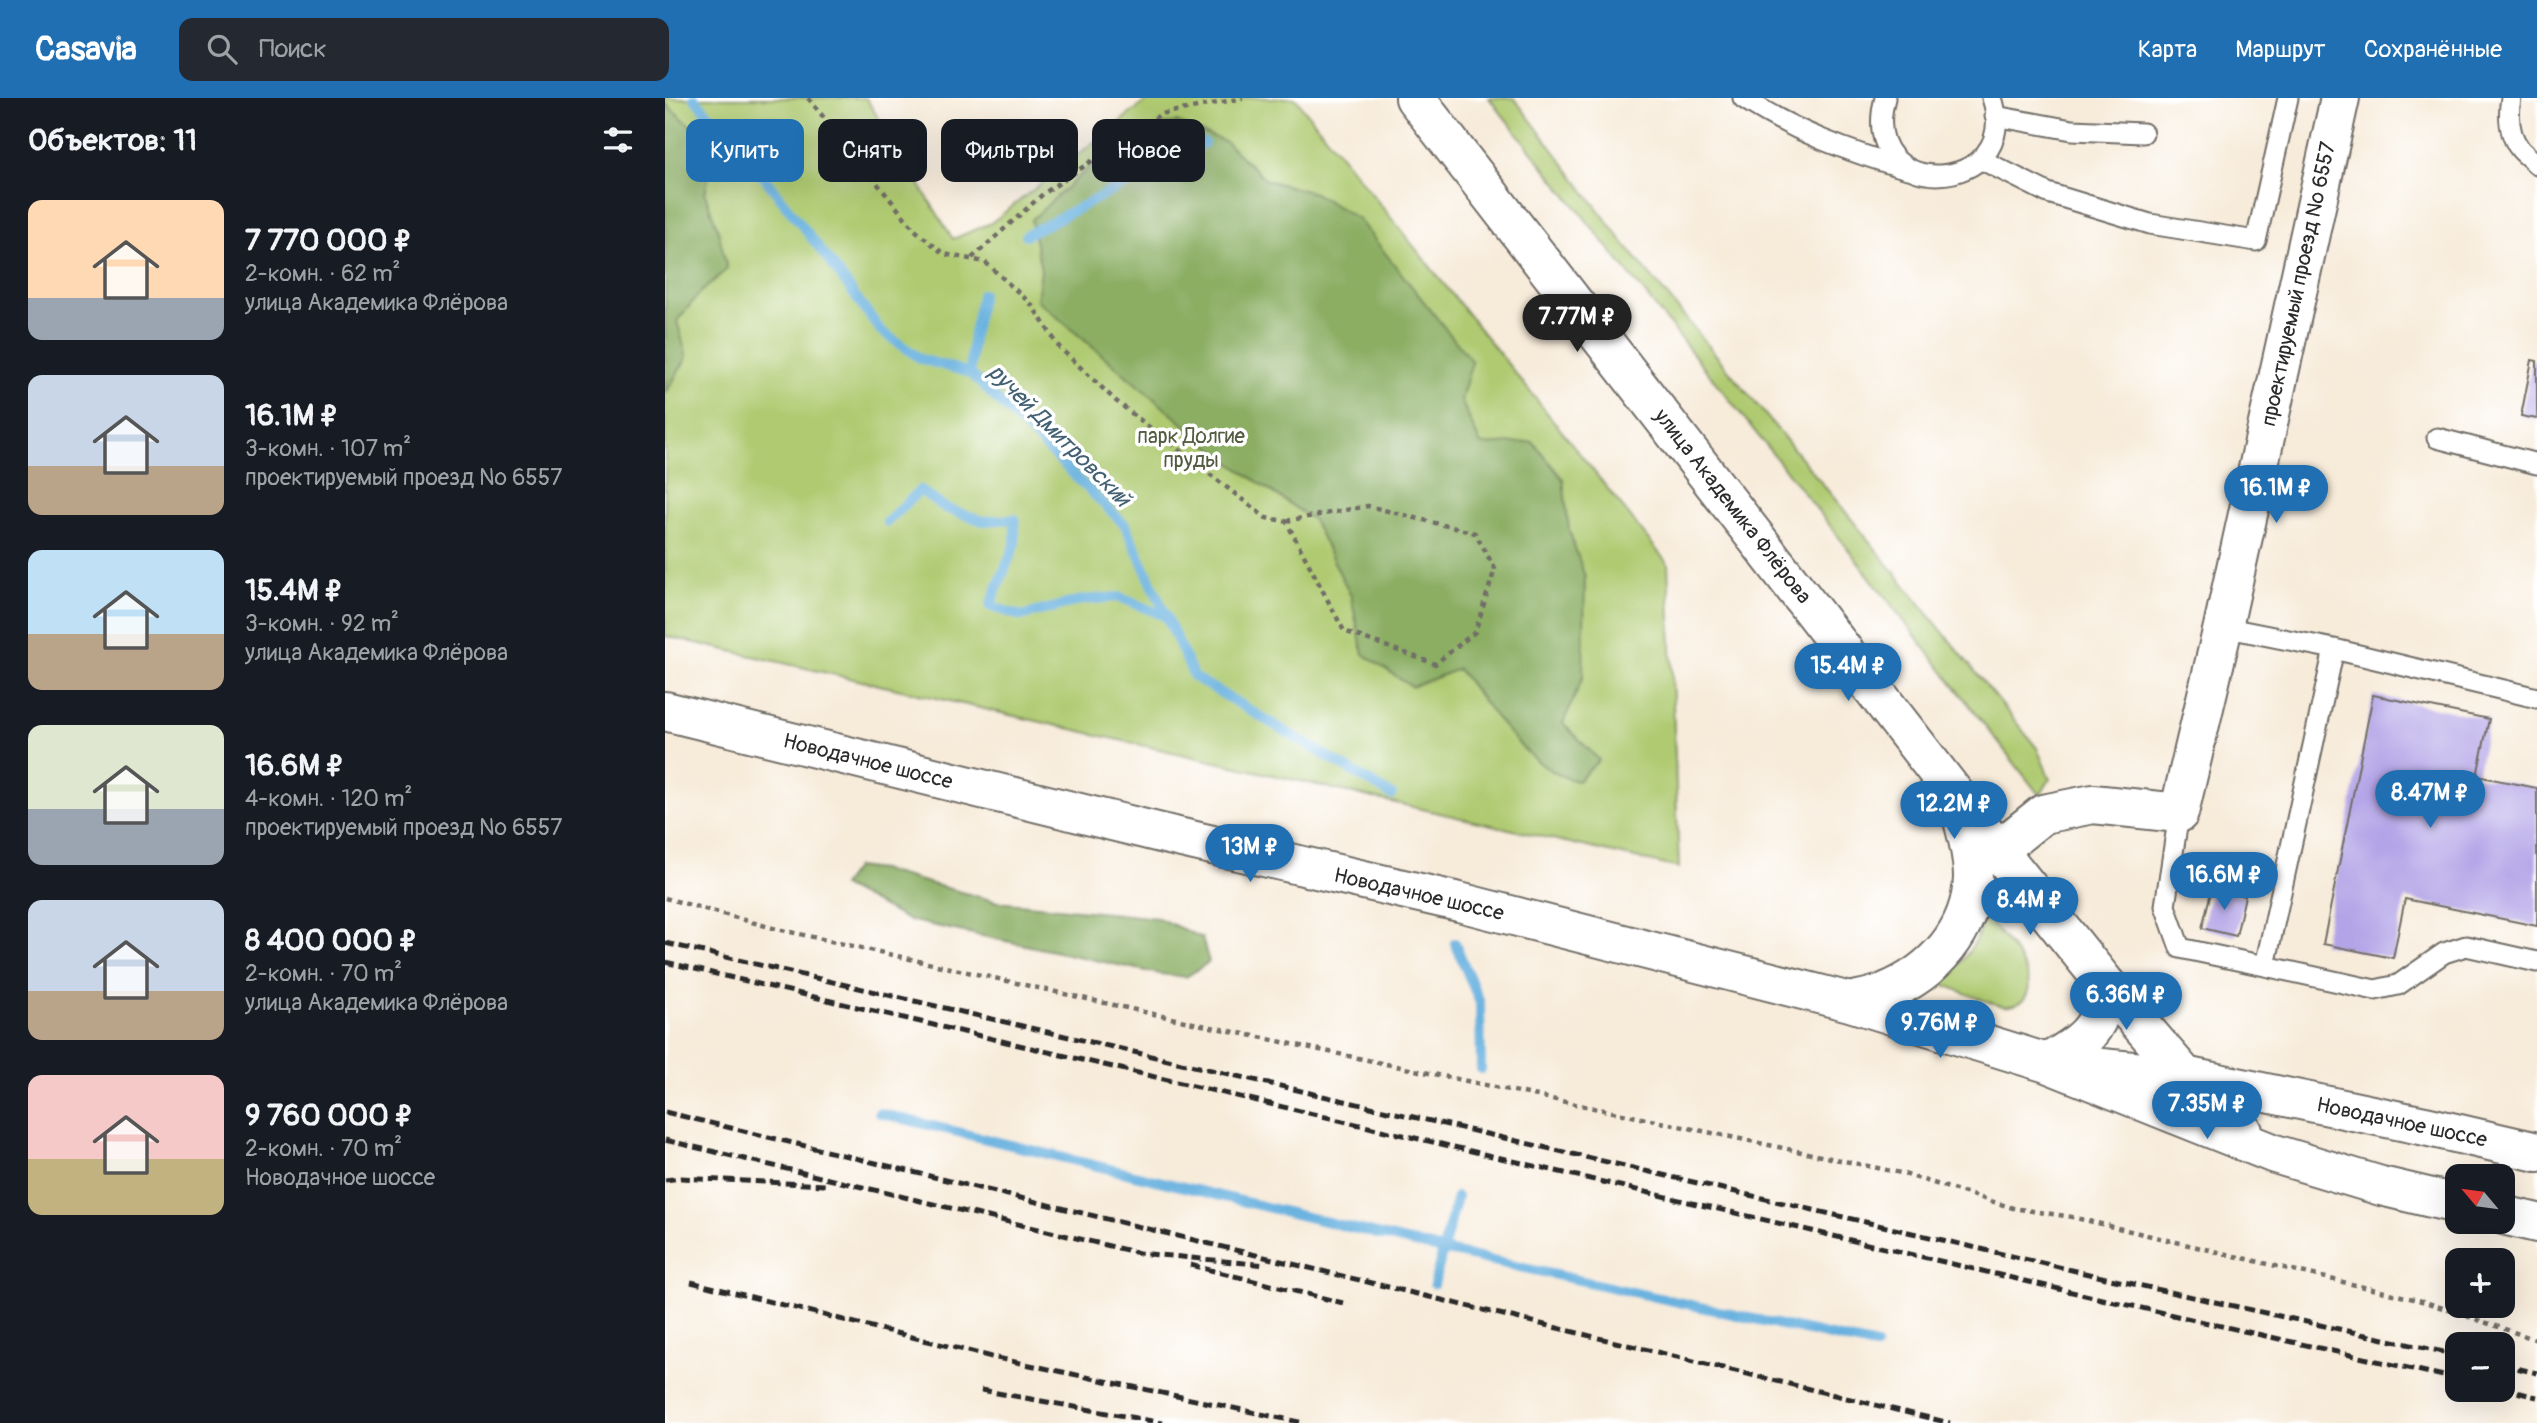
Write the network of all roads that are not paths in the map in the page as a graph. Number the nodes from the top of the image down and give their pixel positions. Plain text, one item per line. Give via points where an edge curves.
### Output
1 (1415, 98) edge
2 (1743, 98) edge
3 (1885, 98) edge
4 (2288, 98) edge
5 (2340, 98) edge
6 (2511, 98) edge
7 (1995, 105) edge
8 (2143, 132) dead end
9 (1980, 159) junction
10 (2537, 165) edge
11 (1912, 171) junction
12 (2437, 438) dead end
13 (2537, 464) edge
14 (2223, 627) junction
15 (2334, 649) junction
16 (2537, 698) edge
17 (665, 711) edge
18 (1957, 797) junction
19 (2179, 813) junction
20 (1998, 850) junction
21 (2537, 962) edge
22 (2265, 966) junction
23 (2108, 987) junction
24 (1850, 1002) junction
25 (2047, 1063) junction
26 (2185, 1076) junction
27 (2537, 1152) edge
28 (2275, 1154) junction
29 (2445, 1201) edge
30 (2515, 1218) edge
31 (2537, 1223) edge

1 - 18 street, улица Академика Флёрова
2 - 11 lane via 1825,143
3 - 11 lane via 1882,128 1887,145
4 - 9 lane via 2256,241 2150,224 2048,193
5 - 14 street, проектируемый проезд № 6557
6 - 10 lane via 2512,132 2519,148
7 - 8 lane via 2072,130
7 - 9 lane via 1996,127
9 - 11 lane via 1948,176
12 - 13 lane
14 - 15 lane
14 - 19 street, проектируемый проезд № 6557
15 - 16 lane
15 - 22 lane
17 - 24 street, Новодачное шоссе via 1459,902
18 - 20 street, улица Академика Флёрова
18 - 24 street via 1973,877 1968,913 1934,962 1885,993
19 - 20 street via 2093,804 2043,814
19 - 22 lane via 2165,906 2180,948
20 - 23 street, улица Академика Флёрова
21 - 22 lane via 2466,946 2444,953 2398,985 2375,990
23 - 25 street via 2101,1017 2090,1032
23 - 26 street, улица Академика Флёрова
24 - 25 street, Новодачное шоссе
25 - 26 street, Новодачное шоссе
25 - 28 street, Новодачное шоссе
26 - 27 street, Новодачное шоссе
26 - 28 street, Новодачное шоссе via 2227,1118
28 - 29 street, Новодачное шоссе
30 - 31 street

